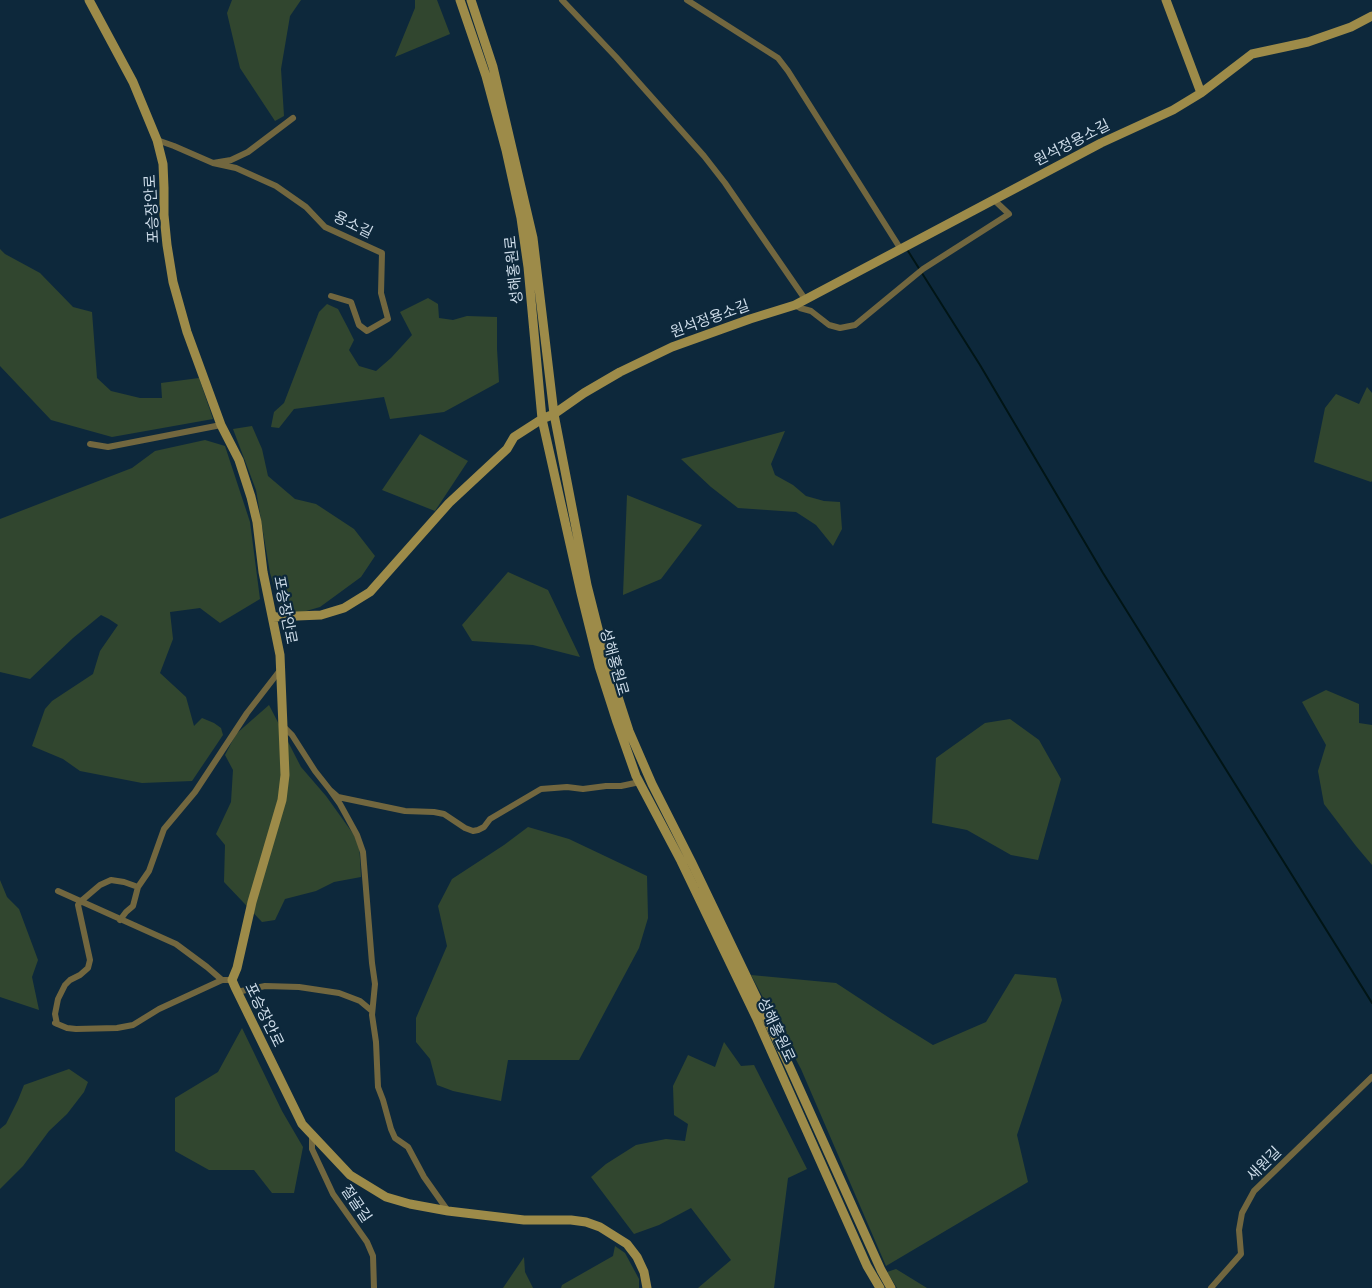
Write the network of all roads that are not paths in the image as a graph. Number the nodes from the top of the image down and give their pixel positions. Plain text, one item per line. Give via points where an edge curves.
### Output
1 (89, 0) edge
2 (460, 0) edge
3 (471, 0) edge
4 (562, 0) edge
5 (687, 0) edge
6 (1166, 0) edge
7 (1372, 16) edge
8 (1201, 93) junction
9 (293, 118) dead end
10 (157, 140) junction
11 (213, 163) junction
12 (993, 199) junction
13 (900, 248) junction
14 (331, 296) dead end
15 (805, 299) junction
16 (795, 305) junction
17 (554, 414) junction
18 (542, 418) junction
19 (221, 425) junction
20 (90, 444) dead end
21 (273, 617) junction
22 (281, 669) junction
23 (283, 726) junction
24 (635, 783) dead end
25 (330, 790) junction
26 (138, 887) junction
27 (58, 891) dead end
28 (80, 902) junction
29 (120, 920) junction
30 (222, 980) junction
31 (232, 980) junction
32 (237, 992) junction
33 (372, 1011) junction
34 (1372, 1077) edge
35 (312, 1135) junction
36 (448, 1212) junction
37 (374, 1288) edge
38 (647, 1288) edge
39 (880, 1288) edge
40 (891, 1288) edge
41 (1211, 1288) edge

1 - 10 street, 포승장안로 via 133,82
2 - 18 street, 성해홍원로 via 486,76 521,218
3 - 17 street, 성해홍원로 via 493,67 533,238
4 - 15 street via 704,156
5 - 13 street via 778,58
6 - 8 street
7 - 8 street, 원석정용소길 via 1308,42 1252,54
8 - 12 street, 원석정용소길
9 - 11 street via 248,152 231,160
10 - 11 street, 용소길
10 - 19 street, 포승장안로 via 163,164 164,215 174,282 187,332
11 - 14 street, 용소길 via 236,168 276,186 306,207 325,227 382,252 381,293 388,319 367,331 360,325 351,302
12 - 13 street, 원석정용소길
12 - 16 street via 1009,214 916,274 855,325 840,328 829,325 811,311
13 - 15 street, 원석정용소길
15 - 16 street, 원석정용소길
16 - 17 street, 원석정용소길 via 672,347 620,372
17 - 18 street, 원석정용소길
17 - 40 street, 성해홍원로 via 587,585 629,732 787,1061
18 - 21 street, 원석정용소길 via 514,438 507,449 449,503 370,592 344,608 321,615
18 - 39 street, 성해홍원로 via 599,666 636,776 756,1017 867,1266
19 - 20 street via 108,447
19 - 21 street, 포승장안로 via 252,496
21 - 22 street, 포승장안로
22 - 23 street, 포승장안로
22 - 26 street via 247,713 195,792 164,829 149,871
23 - 25 street
23 - 31 street, 포승장안로 via 285,775 282,800
24 - 25 street via 583,789 541,789 473,831 444,814 338,797
25 - 33 street via 357,835 363,852 374,984
26 - 28 street via 111,880
26 - 29 street via 133,906
27 - 28 street
28 - 29 street
28 - 30 street via 78,908 90,960 88,968 65,985 58,999 55,1023 76,1029 133,1025 159,1009
29 - 30 street via 176,944
30 - 31 street
31 - 32 street, 포승장안로
32 - 33 street via 265,986 299,987 339,993
32 - 35 street, 포승장안로 via 302,1124
33 - 36 street via 378,1087 391,1130 395,1138 408,1147
34 - 41 street, 새원길 via 1254,1192 1242,1213 1239,1230 1241,1254
35 - 36 street, 포승장안로 via 350,1175 386,1197
35 - 37 street, 절골길 via 312,1149 333,1194 373,1256
36 - 38 street, 포승장안로 via 524,1220 571,1220 600,1227 627,1244 638,1257

